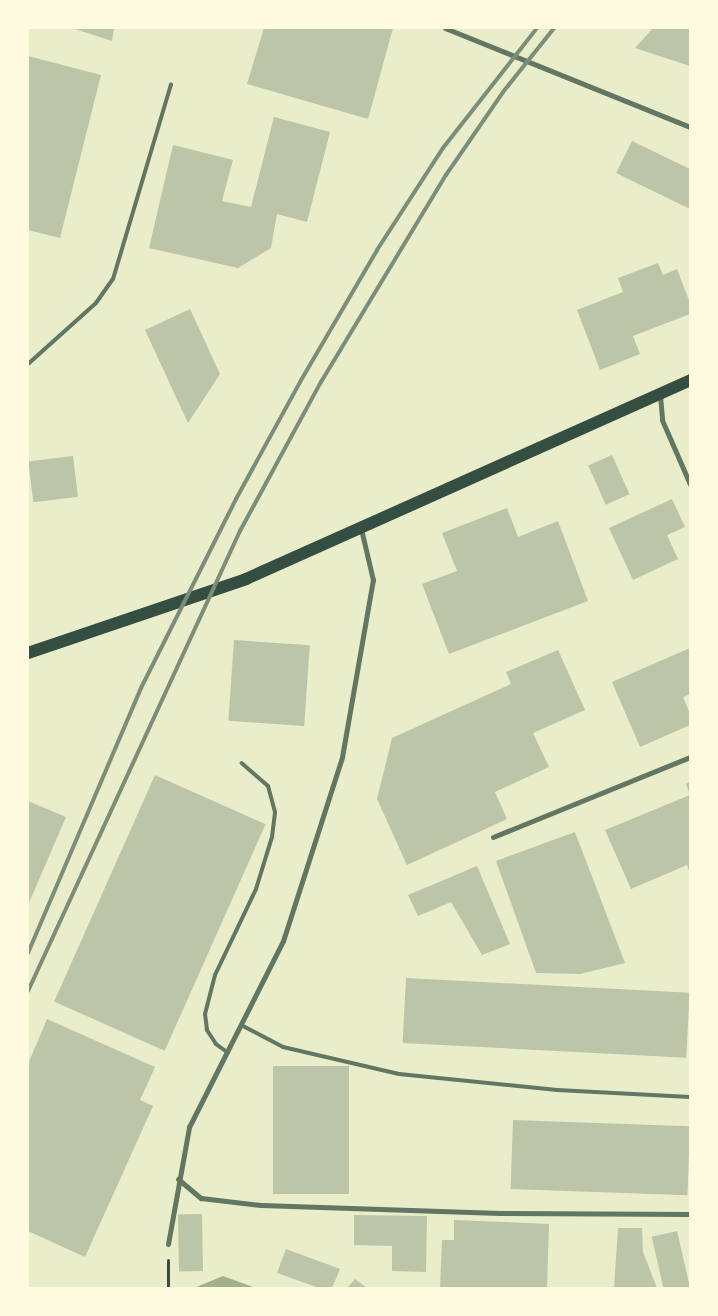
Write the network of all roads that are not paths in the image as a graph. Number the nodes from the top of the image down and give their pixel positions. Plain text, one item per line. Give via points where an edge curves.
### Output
1 (445, 28) edge
2 (171, 84) dead end
3 (690, 127) edge
4 (28, 364) edge
5 (690, 380) edge
6 (660, 395) junction
7 (690, 484) edge
8 (361, 529) junction
9 (28, 653) edge
10 (690, 758) edge
11 (242, 763) dead end
12 (494, 838) dead end
13 (241, 1025) junction
14 (227, 1052) junction
15 (690, 1096) edge
16 (178, 1179) junction
17 (690, 1214) edge
18 (168, 1244) dead end

1 - 3 street
2 - 4 lane via 113,278 96,302
5 - 6 main road
6 - 7 street via 662,420
6 - 8 main road
8 - 9 main road via 246,579
8 - 13 street via 373,580 342,757 283,941
10 - 12 street
11 - 14 lane via 268,786 275,812 272,837 256,889 215,975 204,1014 207,1030 216,1044
13 - 14 street
13 - 15 lane via 283,1047 399,1074 557,1090
14 - 16 street via 189,1126
16 - 17 street via 201,1198 261,1205 500,1213
16 - 18 street

